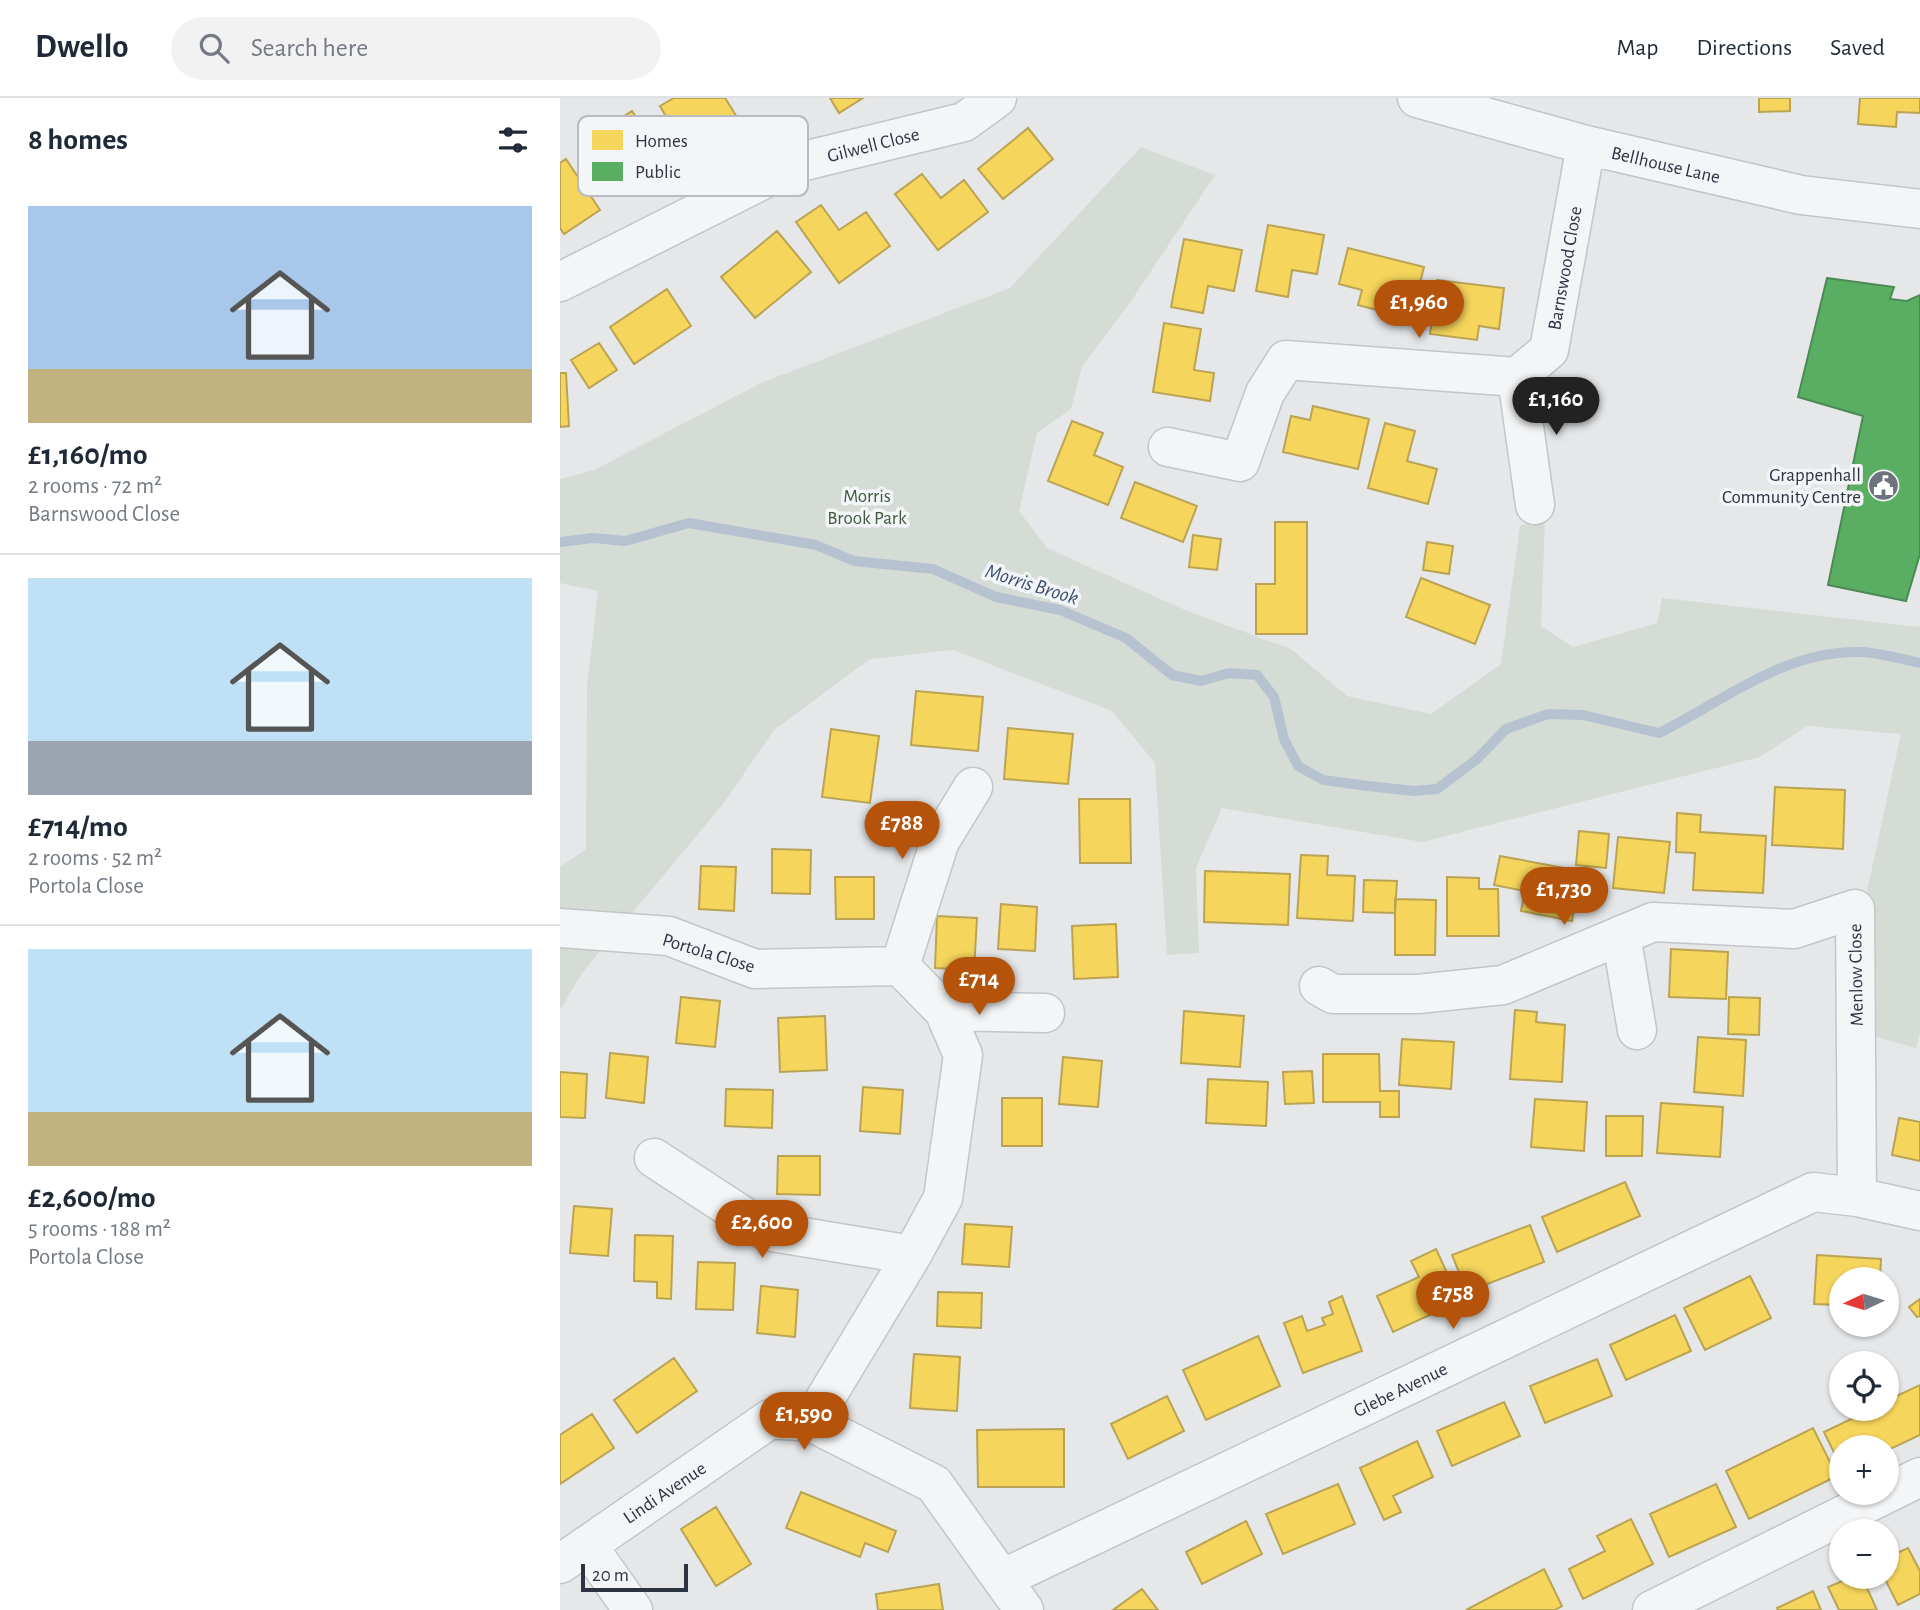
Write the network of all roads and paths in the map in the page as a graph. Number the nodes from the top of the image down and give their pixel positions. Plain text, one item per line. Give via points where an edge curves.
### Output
1 (996, 98) edge
2 (1417, 98) edge
3 (1586, 145) junction
4 (808, 160) edge
5 (731, 196) edge
6 (1920, 209) edge
7 (560, 282) edge
8 (1517, 377) junction
9 (1168, 447) dead end
10 (1535, 505) dead end
11 (973, 787) dead end
12 (560, 928) edge
13 (1621, 935) junction
14 (900, 966) junction
15 (1319, 986) dead end
16 (944, 1011) junction
17 (1045, 1013) dead end
18 (1637, 1030) dead end
19 (654, 1158) dead end
20 (1857, 1197) junction
21 (1920, 1211) edge
22 (912, 1255) junction
23 (811, 1422) junction
24 (1920, 1477) edge
25 (574, 1555) edge
26 (1002, 1579) junction
27 (633, 1610) edge
28 (1024, 1610) edge
29 (1652, 1610) edge

1 - 4 street, Gilwell Close via 964,122
2 - 3 street, Bellhouse Lane
3 - 6 street, Bellhouse Lane via 1801,195
3 - 8 street, Barnswood Close via 1549,350
5 - 7 street, Gilwell Close
8 - 9 street via 1286,360 1265,393 1240,462
8 - 10 street
11 - 14 street via 940,841
12 - 14 street, Portola Close via 669,936 755,969
13 - 15 street, Menlow Close via 1503,985 1418,994 1333,994
13 - 18 street
13 - 20 street, Menlow Close via 1653,922 1794,929 1855,909
14 - 16 street
16 - 17 street
16 - 22 street via 963,1055 943,1198
19 - 22 street via 766,1231
20 - 21 street, Glebe Avenue
20 - 26 street, Glebe Avenue via 1813,1192
22 - 23 street
23 - 25 street, Lindi Avenue via 770,1419
23 - 26 street, Lindi Avenue via 934,1484
24 - 29 street
25 - 27 street
26 - 28 street, Lindi Avenue

